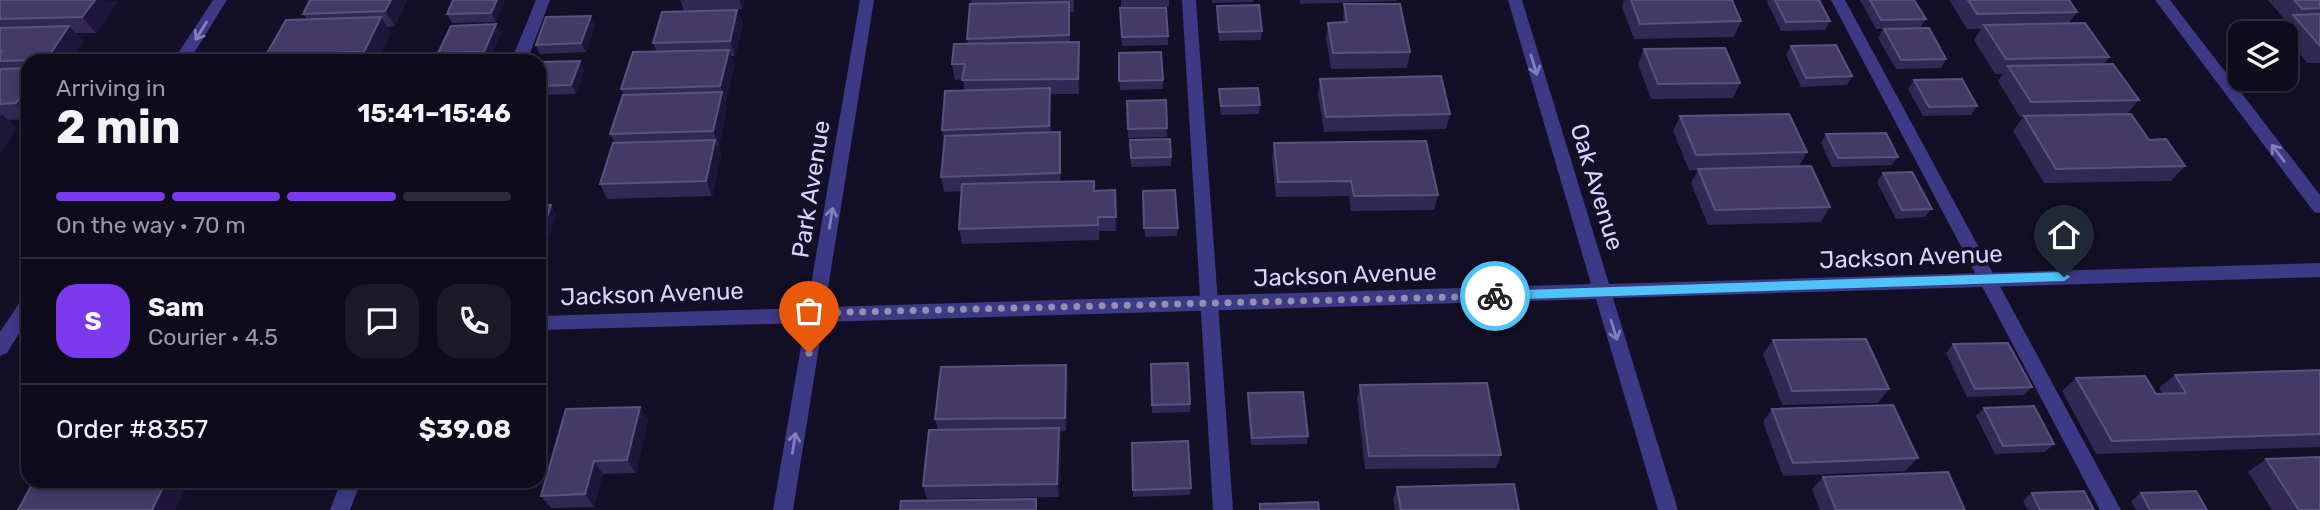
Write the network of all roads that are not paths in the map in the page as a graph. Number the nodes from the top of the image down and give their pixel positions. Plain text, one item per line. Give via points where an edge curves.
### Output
1 (220, 0) edge
2 (543, 0) edge
3 (867, 0) edge
4 (1189, 0) edge
5 (1514, 0) edge
6 (1838, 0) edge
7 (2162, 0) edge
8 (185, 54) edge
9 (522, 54) edge
10 (2320, 207) edge
11 (2320, 270) edge
12 (1986, 279) junction
13 (1603, 293) junction
14 (1209, 304) junction
15 (815, 313) junction
16 (21, 314) edge
17 (546, 323) edge
18 (21, 338) edge
19 (2, 341) edge
20 (348, 488) edge
21 (340, 510) edge
22 (783, 510) edge
23 (1223, 510) edge
24 (1668, 510) edge
25 (2110, 510) edge

1 -> 8 street
2 - 9 street
15 -> 3 street, Park Avenue
4 - 14 street
5 -> 13 street, Oak Avenue
6 - 12 street
10 -> 7 street
11 - 12 street, Jackson Avenue
12 - 13 street, Jackson Avenue
12 - 25 street
13 - 14 street, Jackson Avenue
13 -> 24 street, Oak Avenue
14 - 15 street, Jackson Avenue
14 - 23 street
15 - 17 street, Jackson Avenue
22 -> 15 street, Park Avenue
16 - 19 street
18 - 19 street
20 - 21 street

